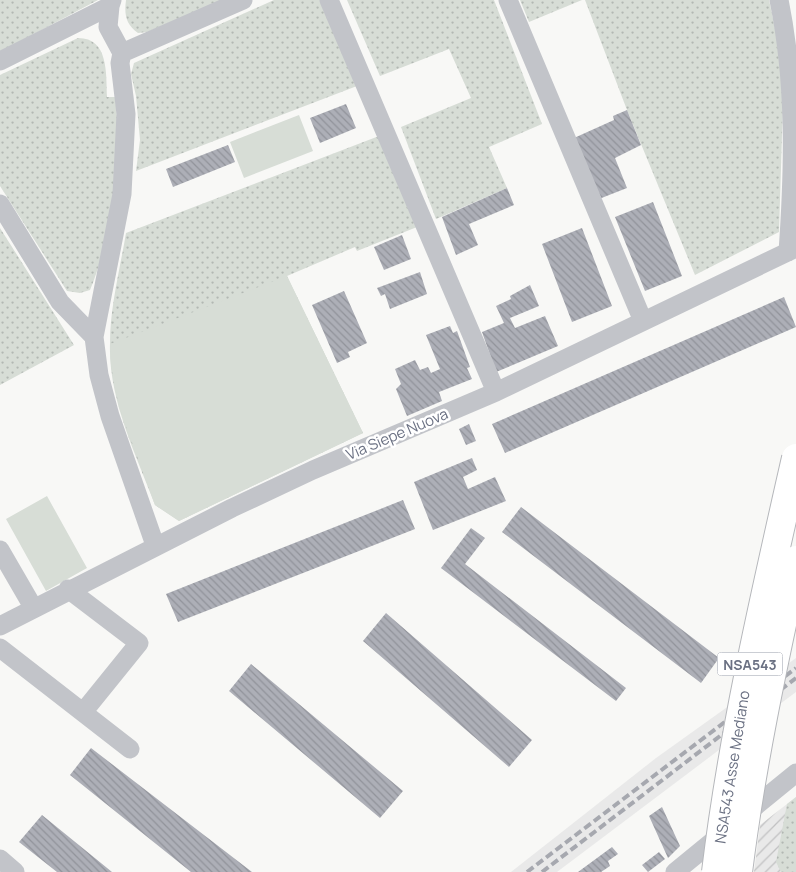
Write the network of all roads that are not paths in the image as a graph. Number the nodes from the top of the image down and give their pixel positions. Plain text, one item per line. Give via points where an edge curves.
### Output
1 (243, 0) edge
2 (330, 0) edge
3 (508, 0) edge
4 (780, 0) edge
5 (111, 3) edge
6 (122, 53) junction
7 (0, 61) edge
8 (0, 204) edge
9 (792, 250) edge
10 (643, 321) junction
11 (94, 337) junction
12 (496, 392) junction
13 (796, 458) edge
14 (155, 545) junction
15 (0, 550) edge
16 (796, 560) edge
17 (68, 589) junction
18 (33, 607) junction
19 (0, 626) edge
20 (0, 648) edge
21 (84, 711) junction
22 (130, 749) dead end
23 (796, 773) edge
24 (0, 860) edge
25 (16, 872) edge
26 (675, 872) edge
27 (716, 872) edge
28 (738, 872) edge

1 - 6 street
2 - 12 street
3 - 10 street
4 - 9 street via 793,100
5 - 6 street via 108,27
5 - 7 street
6 - 11 street via 120,63 126,114 122,194
8 - 11 street via 60,302
9 - 10 street, Via Siepe Nuova
10 - 12 street, Via Siepe Nuova
11 - 14 street via 99,375 110,416
12 - 14 street, Via Siepe Nuova via 313,470
13 - 27 highway, NSA543 Asse Mediano / NSA543, bridge via 743,694
14 - 17 street, Via Siepe Nuova
15 - 18 street
16 - 28 highway, NSA543 Asse Mediano / NSA543, bridge via 766,696
17 - 18 street, Via Siepe Nuova
17 - 21 street via 138,643
18 - 19 street, Via Siepe Nuova
20 - 21 street
21 - 22 street
23 - 26 street
24 - 25 street

